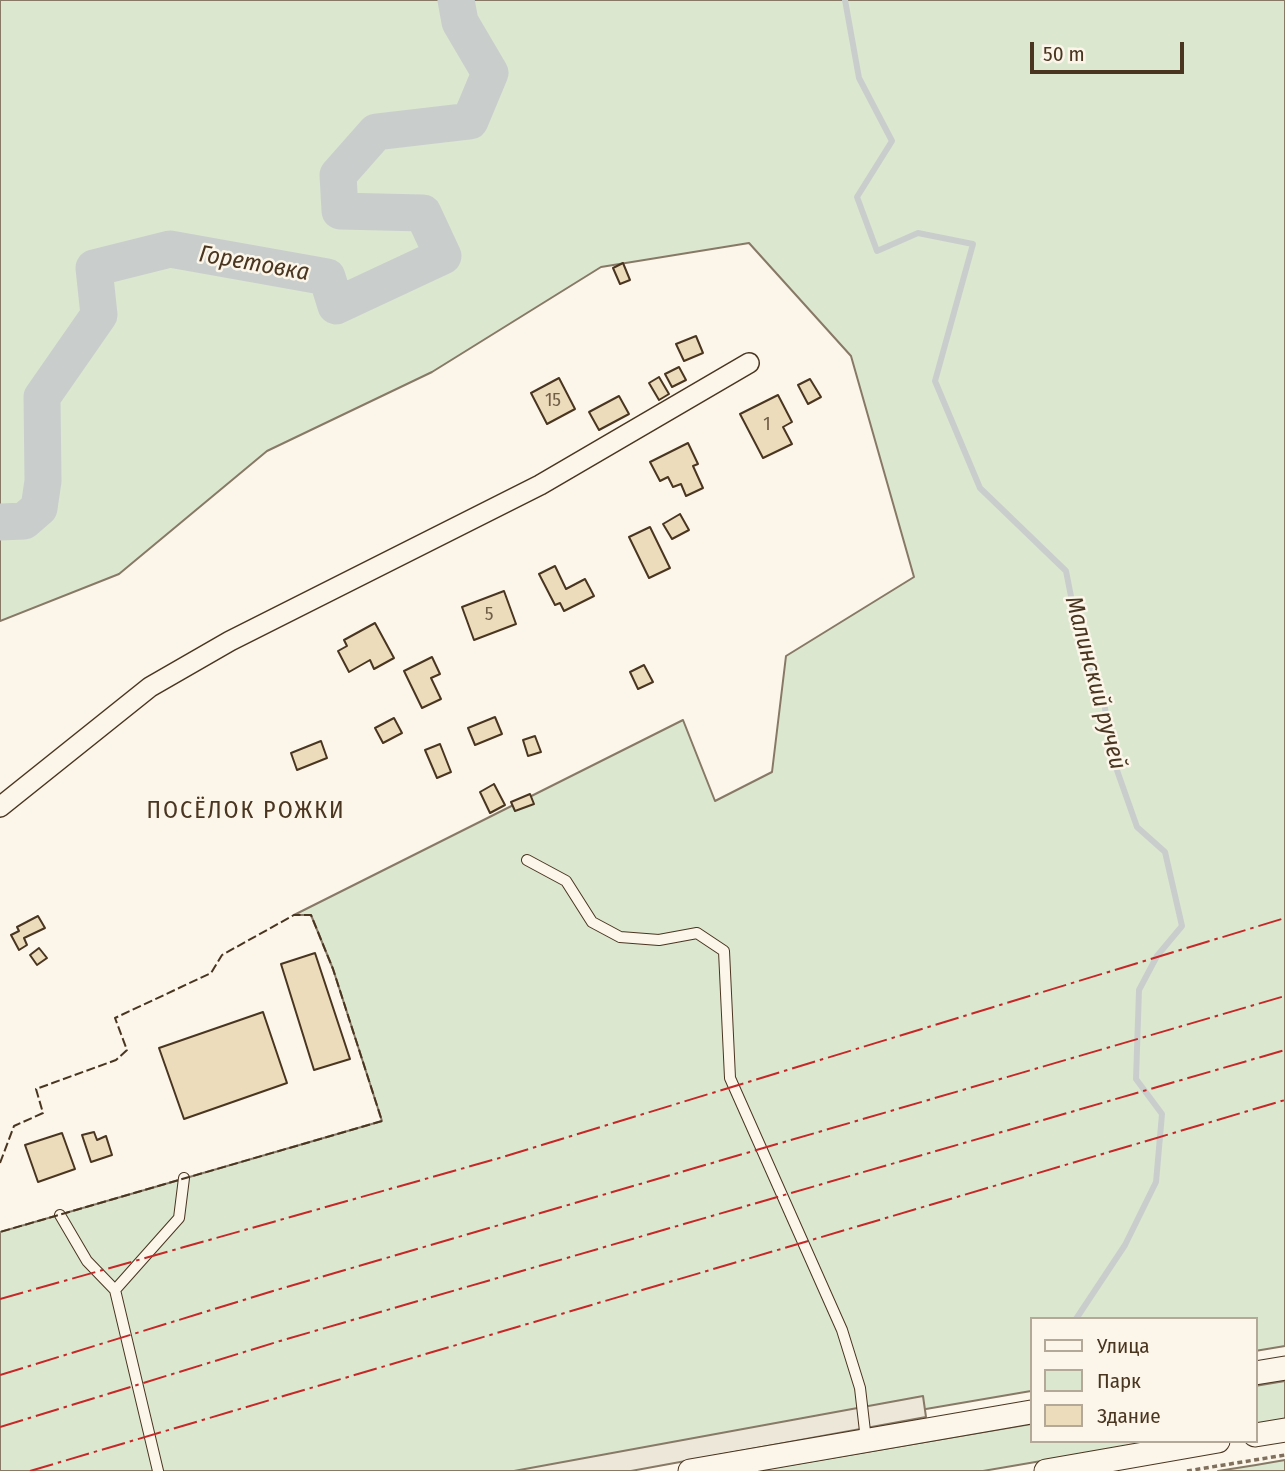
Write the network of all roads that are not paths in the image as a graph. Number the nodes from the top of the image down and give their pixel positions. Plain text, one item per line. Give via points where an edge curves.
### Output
1 (749, 362) dead end
2 (0, 807) edge
3 (527, 860) dead end
4 (184, 1178) dead end
5 (60, 1215) dead end
6 (115, 1290) junction
7 (1285, 1368) edge
8 (1257, 1373) edge
9 (1030, 1412) edge
10 (1285, 1430) edge
11 (1257, 1435) edge
12 (866, 1440) junction
13 (1207, 1443) edge
14 (158, 1471) edge
15 (690, 1471) edge
16 (1046, 1471) edge

1 - 2 street via 540,485 230,641 150,687
3 - 12 lane via 566,880 592,922 620,937 659,940 697,933 723,951 730,1078 842,1330 860,1388
4 - 6 lane via 179,1218
5 - 6 lane via 87,1261
6 - 14 lane
7 - 8 street
9 - 12 street
10 - 11 street
12 - 15 street
13 - 16 street

